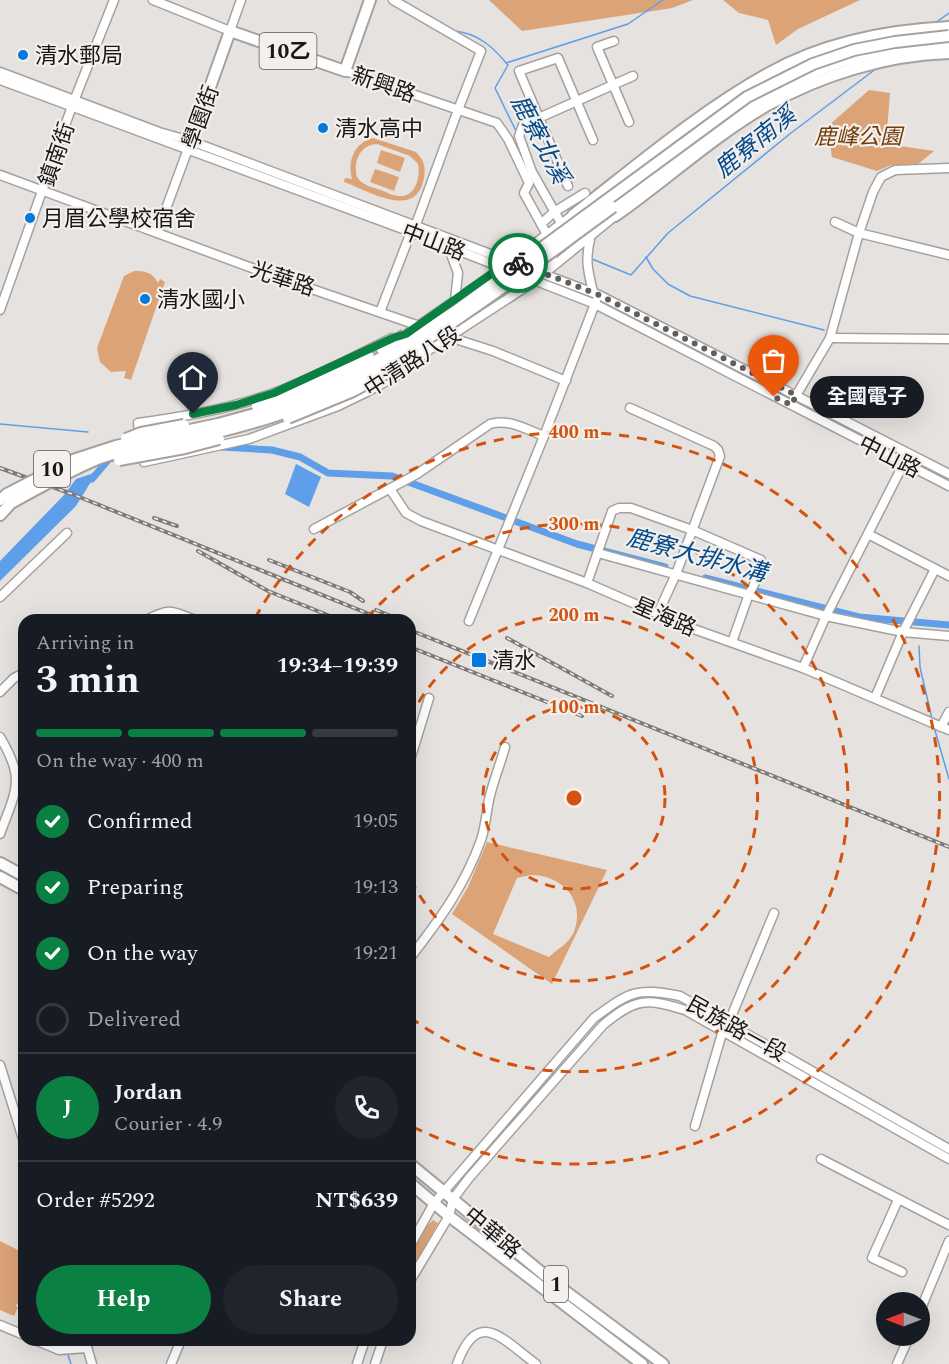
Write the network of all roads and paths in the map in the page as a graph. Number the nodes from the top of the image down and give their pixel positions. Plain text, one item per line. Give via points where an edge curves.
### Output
1 (114, 0) edge
2 (153, 0) edge
3 (241, 0) edge
4 (370, 0) edge
5 (393, 0) edge
6 (949, 27) edge
7 (230, 31) junction
8 (949, 36) edge
9 (614, 41) dead end
10 (949, 44) edge
11 (949, 53) edge
12 (345, 71) junction
13 (0, 72) edge
14 (633, 76) dead end
15 (0, 81) edge
16 (613, 86) junction
17 (577, 100) junction
18 (74, 103) junction
19 (458, 110) junction
20 (538, 117) junction
21 (629, 122) dead end
22 (592, 140) dead end
23 (190, 145) junction
24 (949, 168) edge
25 (0, 175) edge
26 (568, 186) dead end
27 (43, 190) junction
28 (585, 193) dead end
29 (554, 212) junction
30 (573, 215) joint
31 (615, 216) joint
32 (836, 222) dead end
33 (561, 223) junction
34 (541, 224) junction
35 (413, 229) junction
36 (157, 233) junction
37 (859, 233) junction
38 (547, 236) junction
39 (590, 238) junction
40 (448, 246) junction
41 (949, 255) edge
42 (511, 260) junction
43 (502, 267) junction
44 (545, 274) junction
45 (535, 281) junction
46 (596, 294) junction
47 (455, 300) junction
48 (595, 304) junction
49 (0, 310) edge
50 (380, 312) junction
51 (418, 324) junction
52 (405, 334) junction
53 (450, 337) junction
54 (830, 338) junction
55 (949, 339) edge
56 (426, 352) junction
57 (566, 381) junction
58 (796, 395) junction
59 (792, 405) junction
60 (630, 408) dead end
61 (544, 436) junction
62 (100, 450) junction
63 (92, 462) junction
64 (904, 463) junction
65 (949, 474) edge
66 (949, 486) edge
67 (390, 489) junction
68 (4, 498) edge
69 (0, 510) edge
70 (0, 514) edge
71 (314, 530) dead end
72 (692, 530) junction
73 (67, 534) dead end
74 (868, 534) junction
75 (498, 551) junction
76 (597, 553) junction
77 (935, 569) junction
78 (676, 574) junction
79 (949, 576) edge
80 (587, 583) junction
81 (749, 594) junction
82 (0, 597) edge
83 (658, 613) junction
84 (158, 614) edge
85 (180, 614) edge
86 (826, 616) junction
87 (469, 621) dead end
88 (903, 632) junction
89 (949, 636) edge
90 (732, 642) junction
91 (802, 668) junction
92 (18, 676) edge
93 (0, 692) edge
94 (429, 698) dead end
95 (875, 698) junction
96 (949, 712) edge
97 (945, 729) edge
98 (0, 737) edge
99 (416, 740) edge
100 (506, 747) dead end
101 (0, 834) edge
102 (0, 863) edge
103 (18, 873) edge
104 (0, 877) edge
105 (18, 887) edge
106 (774, 913) dead end
107 (416, 950) edge
108 (726, 1026) junction
109 (0, 1065) edge
110 (18, 1123) edge
111 (694, 1126) dead end
112 (949, 1149) edge
113 (821, 1159) dead end
114 (949, 1159) edge
115 (416, 1169) edge
116 (416, 1188) edge
117 (444, 1191) junction
118 (453, 1199) junction
119 (898, 1200) junction
120 (434, 1203) junction
121 (449, 1216) junction
122 (949, 1225) edge
123 (416, 1235) edge
124 (949, 1241) edge
125 (416, 1271) edge
126 (902, 1272) dead end
127 (928, 1292) edge
128 (0, 1326) edge
129 (18, 1333) edge
130 (49, 1346) edge
131 (77, 1346) edge
132 (87, 1346) edge
133 (178, 1346) edge
134 (363, 1346) edge
135 (381, 1346) edge
136 (905, 1346) edge
137 (534, 1363) edge
138 (92, 1364) edge
139 (171, 1364) edge
140 (357, 1364) edge
141 (375, 1364) edge
142 (457, 1364) edge
143 (642, 1364) edge
144 (663, 1364) edge
145 (897, 1364) edge

1 - 18 street, 鎮南街
2 - 7 street, 新興路
3 - 7 street, 學園街
4 - 12 main road, 10乙
5 - 19 street via 481,51
6 - 30 main road via 884,34 818,52 770,73 701,118
7 - 12 main road, 新興路 / 10乙
7 - 23 main road, 學園街 / 10乙
8 - 62 main road, 10, bridge via 854,50 813,64 747,97 457,310 340,381 269,410
9 - 16 street via 597,47
10 - 63 main road, 10, bridge via 892,50 844,61 751,104 461,316 413,349 343,388 231,430 134,449
11 - 31 main road via 875,63 791,93 742,121
12 - 19 street, 新興路
13 - 18 street, 中山路
14 - 16 street
15 - 18 street, 中山路
16 - 17 street
16 - 21 street
17 - 20 street
17 - 20 street via 558,58 519,71
17 - 22 street
18 - 23 street, 中山路
18 - 27 street, 鎮南街
19 - 34 street, 新興路 via 497,123 528,183 524,194
19 - 35 street
20 - 26 street
20 - 29 street via 523,125 519,136 532,172
23 - 35 street, 中山路
23 - 36 street, 學園街
24 - 37 street via 895,170 881,177
25 - 27 street, 光華路
27 - 36 street, 光華路
27 - 49 street, 鎮南街
28 - 29 street
29 - 33 street
29 - 34 street
30 - 33 street, 中清路八段
31 - 39 street, 中清路八段
32 - 37 street
33 - 38 street, 中清路八段
34 - 38 street, 新興路
35 - 40 street, 中山路
35 - 42 street, 中山路
35 - 50 street
36 - 50 street, 光華路
37 - 41 street
37 - 54 street
38 - 42 street, 中清路八段
38 - 44 street via 553,256
39 - 44 street, 中清路八段
39 - 46 street via 586,267
40 - 43 street, 中山路
40 - 47 street via 458,273
42 - 43 street, 中清路八段
42 - 44 street, 中山路
43 - 45 street, 中山路
43 - 47 street, 中清路八段
44 - 45 street, 中清路八段
44 - 46 street, 中山路
45 - 48 street, 中山路
45 - 53 street, 中清路八段
46 - 48 street
46 - 58 street, 中山路
47 - 51 street, 中清路八段
48 - 57 street
48 - 59 street, 中山路
50 - 51 street, 光華路
51 - 52 street, 中清路八段
51 - 53 street, 光華路
52 - 56 street, 中清路八段 via 274,393 236,405 138,423 144,462 282,428 367,392 398,375
52 - 62 main road, bridge via 371,356 267,403 141,433
53 - 56 street, 中清路八段
53 - 57 street, 光華路
54 - 55 street
54 - 58 street
56 - 63 main road, bridge via 351,392 276,422 184,448
57 - 61 street
58 - 59 street
58 - 65 street, 中山路
59 - 64 street, 中山路
60 - 72 street via 718,450 720,456
61 - 67 street via 506,422 489,423
61 - 75 street
62 - 68 main road, 10, bridge via 49,471
63 - 68 main road, 10, bridge
64 - 66 street, 中山路
64 - 74 street
67 - 71 street
67 - 75 street, 星海路 via 406,513
68 - 69 main road, 10
68 - 70 main road
72 - 76 street via 631,508 619,508 612,511
72 - 78 street
72 - 81 street via 761,560 761,571
73 - 82 street
74 - 77 street
74 - 86 street
75 - 80 street, 星海路
75 - 87 street
76 - 78 street
76 - 80 street
77 - 79 street
77 - 88 street
78 - 81 street
78 - 83 street
80 - 83 street, 星海路
81 - 86 street
81 - 90 street
83 - 90 street, 星海路
84 - 85 street via 170,610
86 - 88 street
86 - 91 street
88 - 89 street
88 - 95 street
90 - 91 street, 星海路
91 - 95 street, 星海路
92 - 93 street
94 - 99 street
95 - 97 street, 星海路
96 - 97 street
98 - 101 street via 17,774
100 - 107 street via 472,862 445,913
102 - 103 main road
104 - 105 main road
106 - 108 street
108 - 111 street
108 - 112 street, 民族路一段
108 - 114 street, 民族路一段
108 - 117 street, 民族路一段 via 680,996 646,992 624,996 594,1018
108 - 118 street, 民族路一段 via 657,1001 620,1011 569,1062
109 - 110 street
113 - 119 street
115 - 117 main road, 中華路 / 1
116 - 120 main road, 中華路 / 1
117 - 118 main road, 中華路 / 1
117 - 120 street, 民族路一段
118 - 121 street
118 - 144 main road, 中華路 / 1 via 553,1282
119 - 122 street
119 - 126 street via 872,1258
120 - 121 main road, 中華路 / 1
120 - 123 street, 民族路一段
121 - 125 street
121 - 143 main road, 中華路 / 1
124 - 127 street
128 - 129 street
130 - 131 street via 59,1350
132 - 138 street
133 - 139 street
134 - 140 street
135 - 141 street
136 - 145 street
137 - 142 street via 502,1338 483,1331 469,1339

